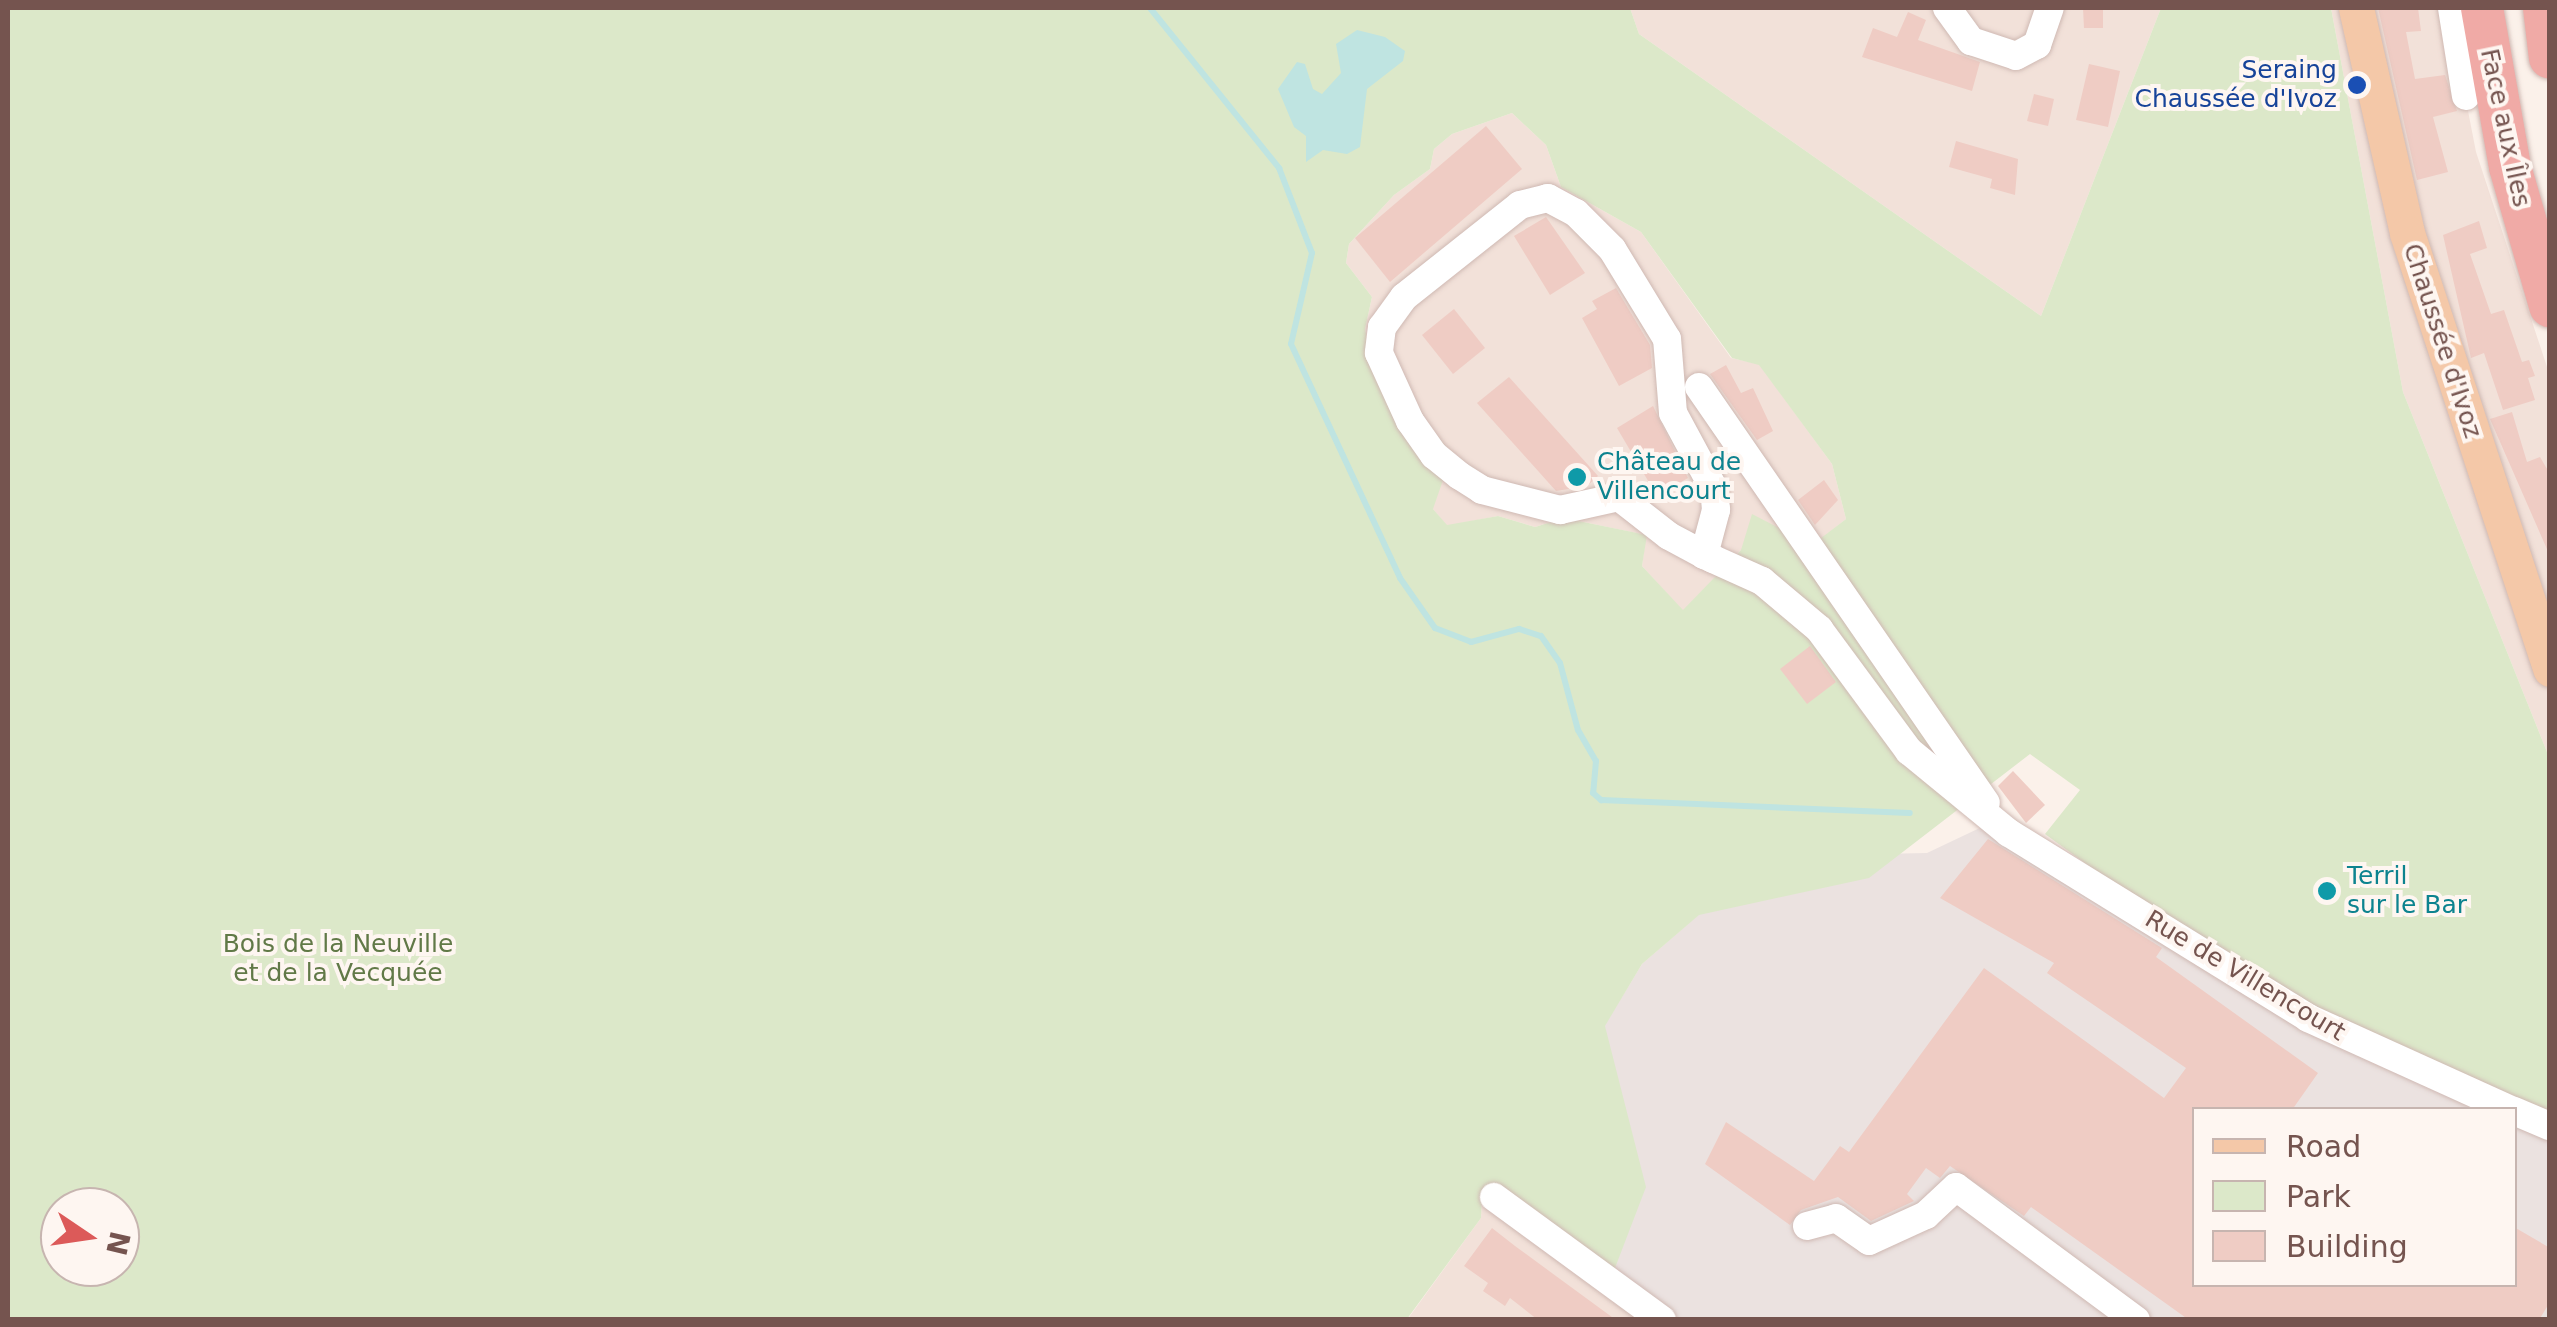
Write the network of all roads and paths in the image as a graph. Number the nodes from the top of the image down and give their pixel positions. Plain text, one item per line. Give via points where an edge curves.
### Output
1 (1946, 8) edge
2 (2050, 8) edge
3 (2356, 8) edge
4 (2452, 8) edge
5 (2482, 8) edge
6 (2502, 8) edge
7 (2544, 8) edge
8 (2505, 77) edge
9 (2550, 236) edge
10 (2550, 306) edge
11 (1699, 386) dead end
12 (1704, 555) junction
13 (2550, 668) edge
14 (1994, 817) junction
15 (2506, 1107) edge
16 (2517, 1112) edge
17 (2550, 1126) edge
18 (1494, 1197) dead end
19 (1806, 1226) dead end
20 (1662, 1320) edge
21 (2136, 1320) edge

1 - 2 street via 1971,41 2016,56 2038,45
3 - 13 main road, Chaussée d'Ivoz via 2406,233
4 - 8 street, Face aux Îles
5 - 8 highway, Face aux Îles
6 - 8 highway, Face aux Îles
7 - 8 highway
8 - 9 highway, Face aux Îles
8 - 10 highway, Face aux Îles
11 - 14 street, Rue de Villencourt
12 - 12 street, Rue de Villencourt via 1716,510 1714,489 1673,414 1667,340 1612,248 1576,213 1548,198 1520,205 1404,297 1382,326 1378,353 1434,455 1482,490 1560,510 1619,497
12 - 14 street, Rue de Villencourt via 1788,598 1909,752
14 - 15 street, Rue de Villencourt via 2009,833 2308,1018
16 - 17 street, Rue de Villencourt
18 - 20 street
19 - 21 street via 1836,1218 1869,1242 1926,1215 1956,1188

